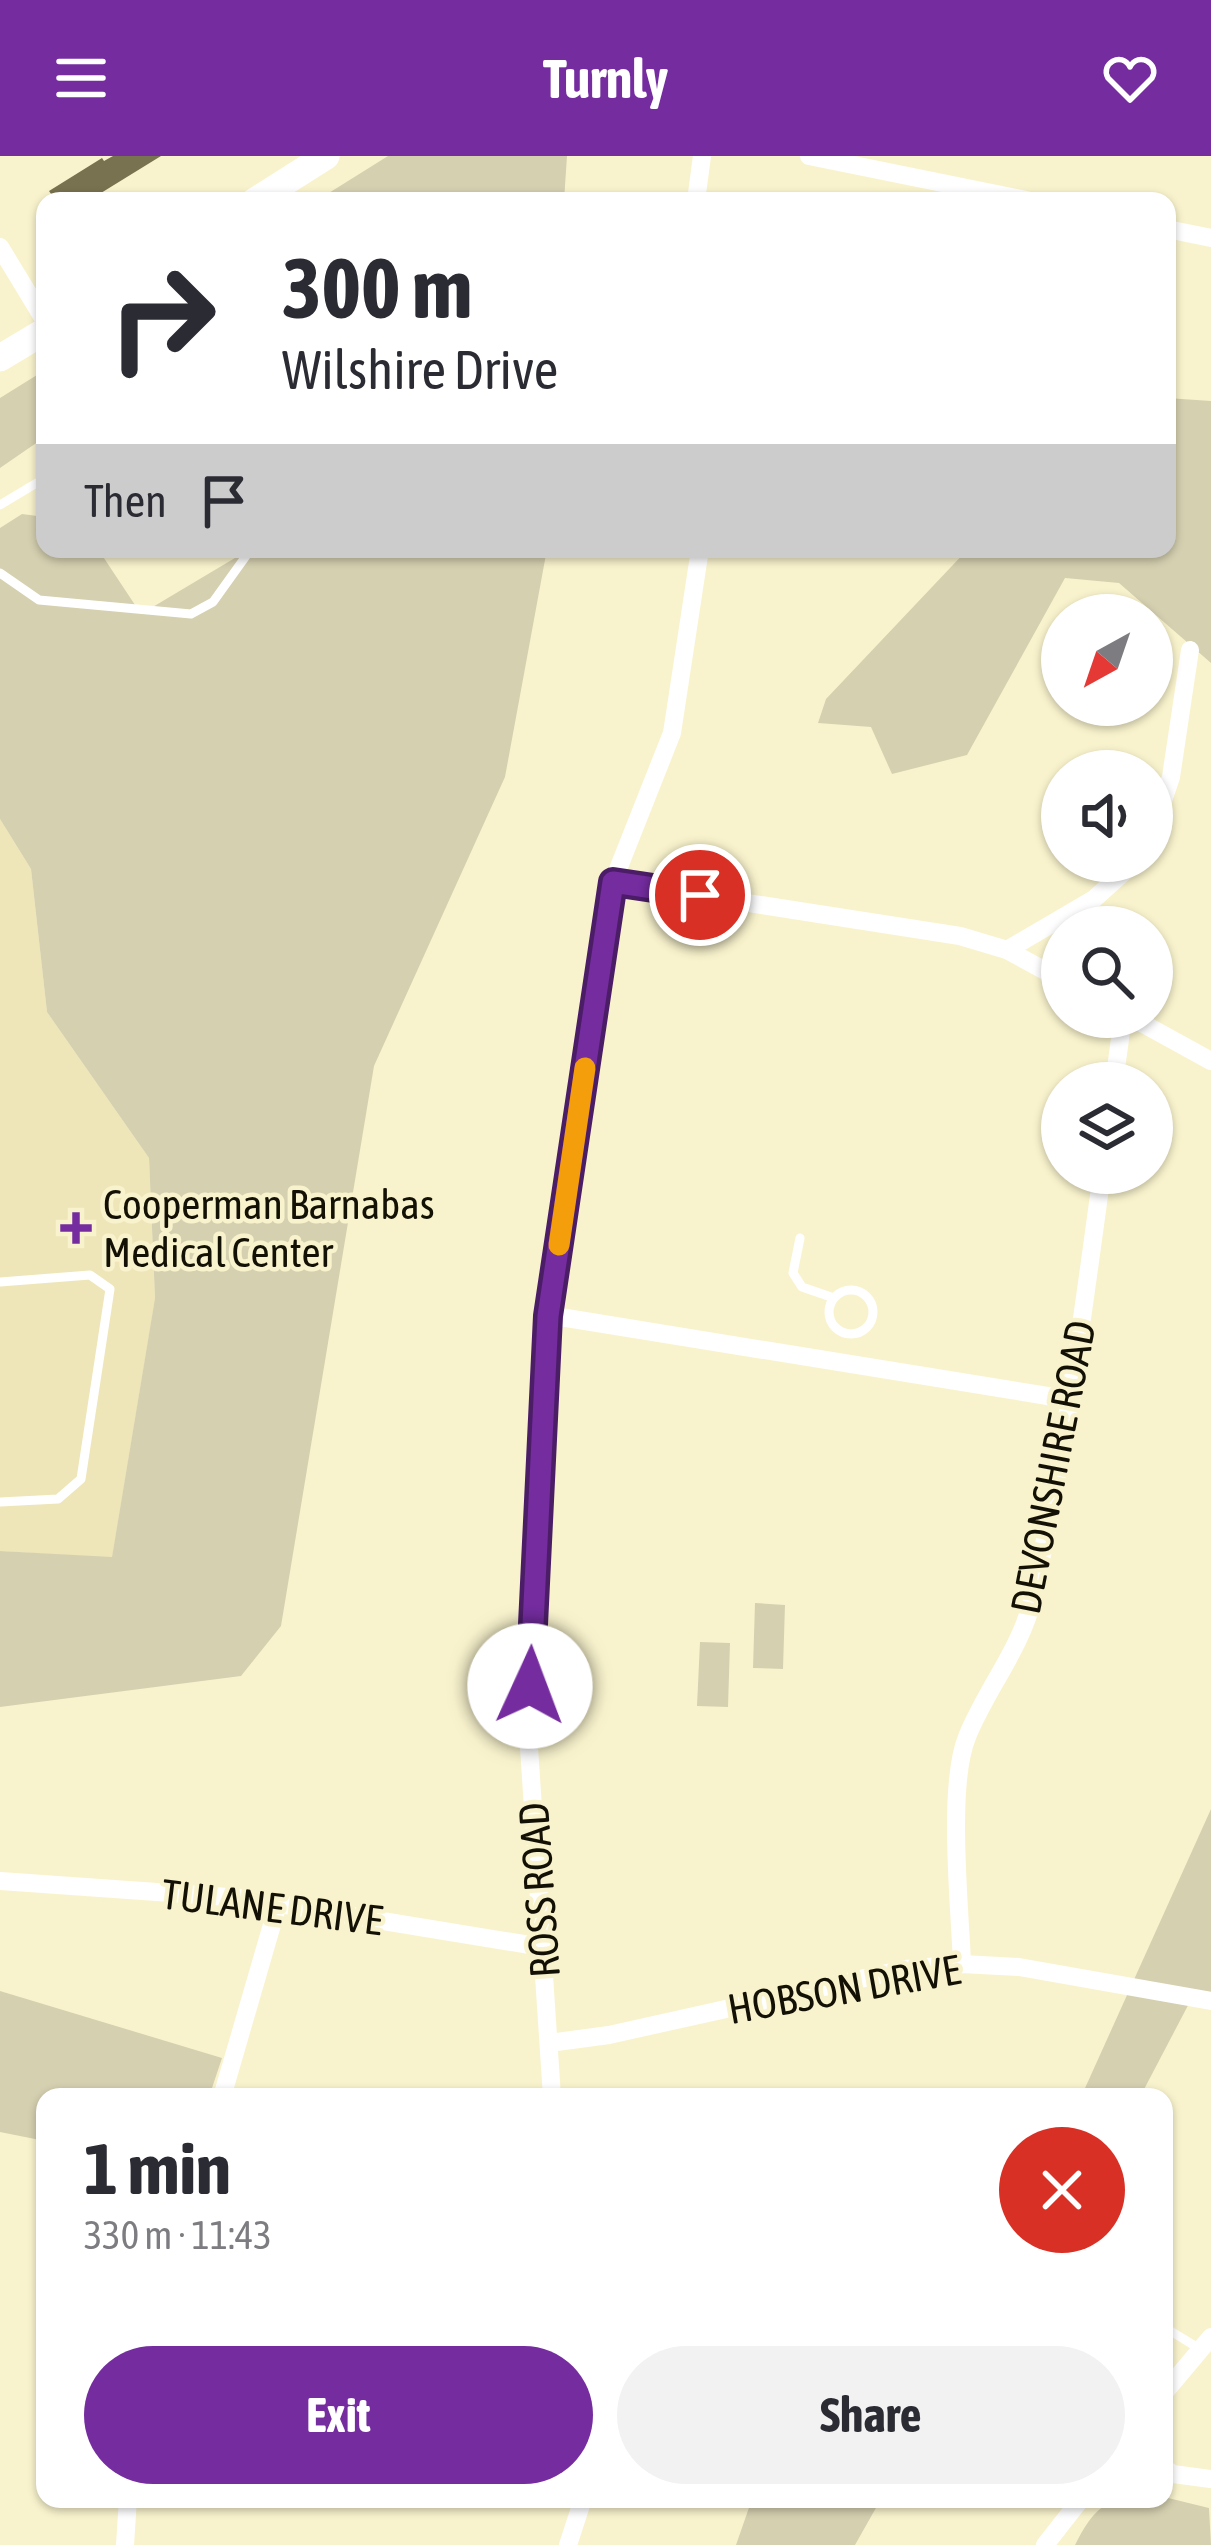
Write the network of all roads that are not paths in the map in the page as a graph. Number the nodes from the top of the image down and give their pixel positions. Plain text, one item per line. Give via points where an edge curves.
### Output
1 (326, 156) edge
2 (702, 156) edge
3 (809, 156) edge
4 (269, 192) edge
5 (697, 192) edge
6 (986, 192) edge
7 (1176, 231) edge
8 (1211, 238) edge
9 (0, 247) edge
10 (36, 306) edge
11 (36, 336) edge
12 (0, 358) edge
13 (36, 483) edge
14 (0, 505) edge
15 (245, 558) edge
16 (699, 558) edge
17 (0, 573) edge
18 (1190, 650) dead end
19 (1173, 764) edge
20 (613, 882) junction
21 (1113, 882) edge
22 (1007, 950) junction
23 (1041, 969) edge
24 (1168, 1038) edge
25 (1211, 1060) edge
26 (1099, 1194) edge
27 (800, 1238) dead end
28 (0, 1282) edge
29 (834, 1298) junction
30 (548, 1316) junction
31 (850, 1336) junction
32 (846, 1363) junction
33 (1072, 1400) junction
34 (0, 1502) edge
35 (0, 1881) edge
36 (278, 1904) junction
37 (542, 1947) junction
38 (962, 1964) junction
39 (1211, 2001) edge
40 (549, 2043) junction
41 (225, 2088) edge
42 (552, 2088) edge
43 (1173, 2330) edge
44 (1206, 2343) edge
45 (1173, 2382) edge
46 (1173, 2474) edge
47 (1211, 2479) edge
48 (127, 2508) edge
49 (581, 2508) edge
50 (1074, 2508) edge
51 (125, 2545) edge
52 (568, 2545) edge
53 (1045, 2545) edge

1 - 4 main road
2 - 5 street
3 - 6 street
7 - 8 street
9 - 10 street
11 - 12 main road
13 - 14 lane
15 - 17 lane via 213,602 191,614 39,600
16 - 20 street, ROSS ROAD via 672,733
18 - 19 street
20 - 22 street via 960,935
20 - 30 street, ROSS ROAD
21 - 22 street
22 - 23 street
24 - 25 street
26 - 33 street, DEVONSHIRE ROAD
27 - 29 lane via 793,1273 802,1287
28 - 34 lane via 90,1275 110,1289 81,1479 58,1499
29 - 31 lane via 832,1324
29 - 31 lane via 859,1291 873,1306 869,1326
30 - 32 street
30 - 37 street, ROSS ROAD via 528,1732
31 - 32 lane
32 - 33 street
33 - 38 street, DEVONSHIRE ROAD via 1032,1602 965,1740 957,1819
35 - 36 street, TULANE DRIVE
36 - 37 street, TULANE DRIVE
36 - 41 street
37 - 40 street, ROSS ROAD
38 - 39 street, HOBSON DRIVE
38 - 40 street, HOBSON DRIVE
40 - 42 street, ROSS ROAD
43 - 44 lane
44 - 45 street
46 - 47 street
48 - 51 street
49 - 52 street
50 - 53 street

